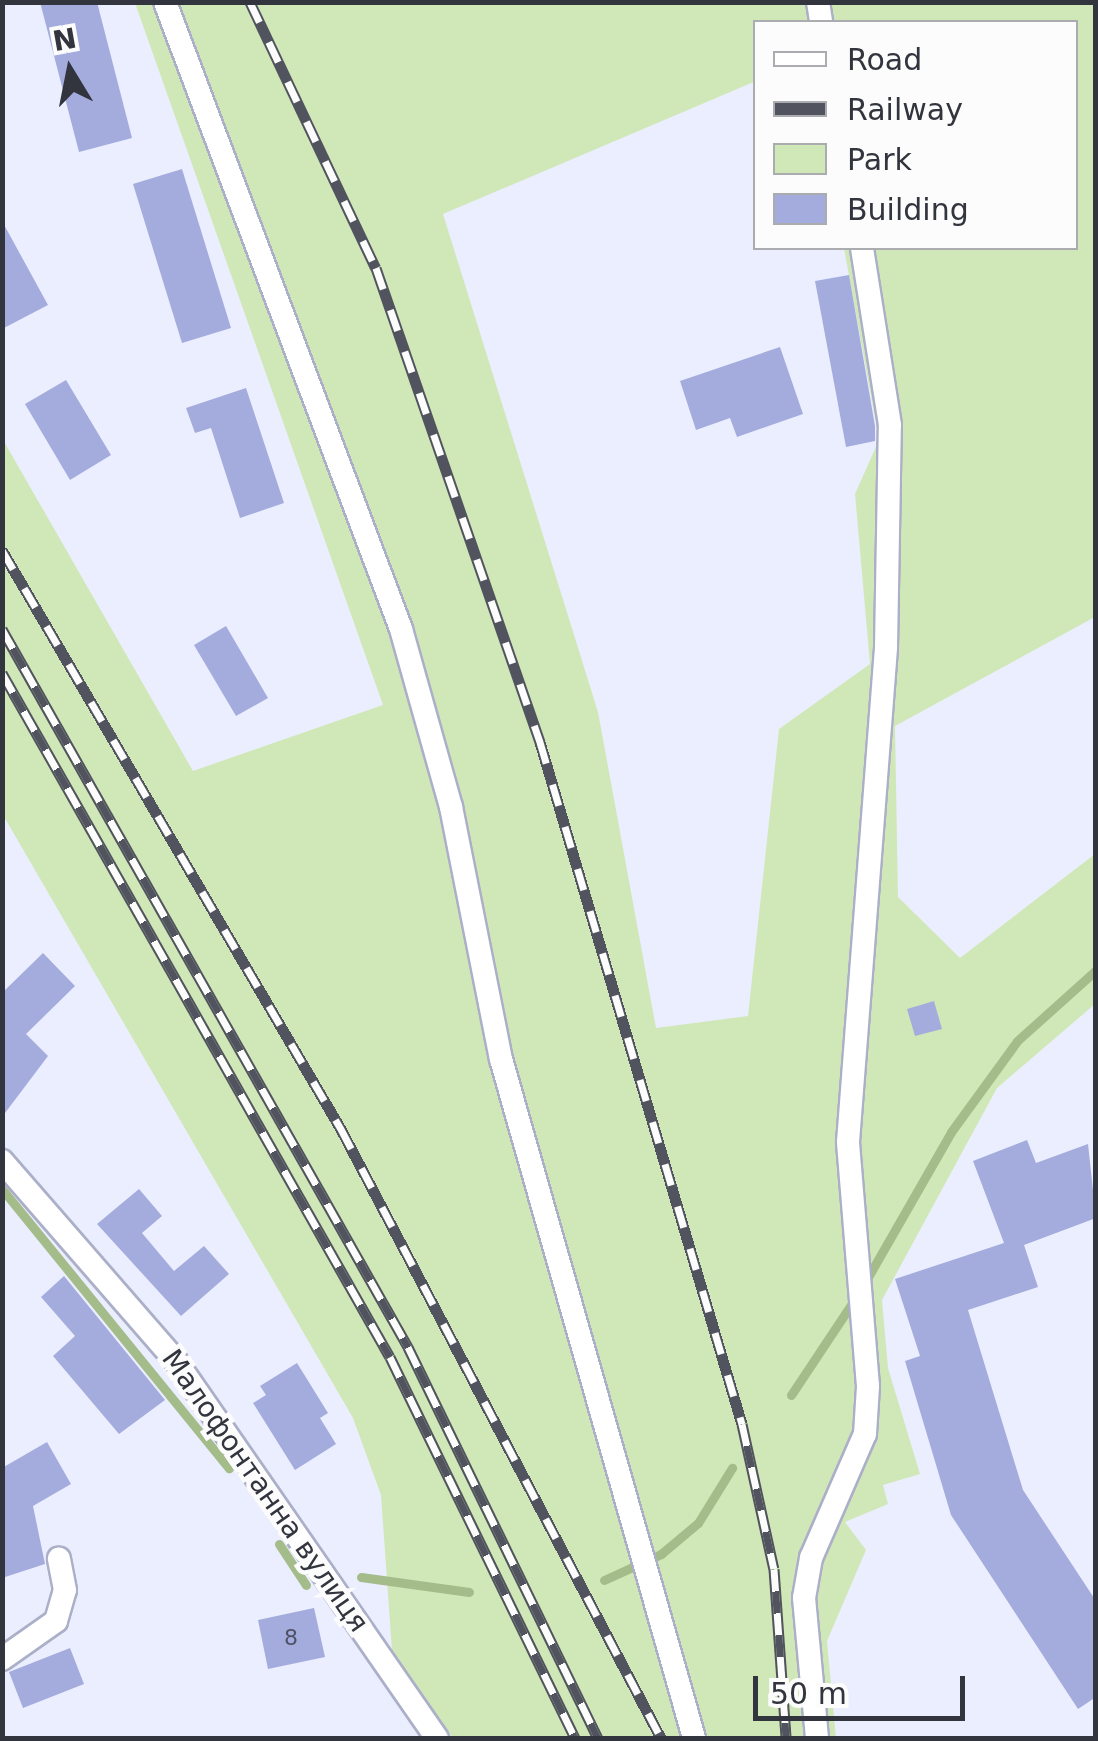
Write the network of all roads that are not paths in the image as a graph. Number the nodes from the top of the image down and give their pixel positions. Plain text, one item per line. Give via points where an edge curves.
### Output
1 (165, 2) edge
2 (862, 250) edge
3 (2, 1161) edge
4 (59, 1558) dead end
5 (2, 1659) edge
6 (438, 1738) edge
7 (694, 1738) edge
8 (817, 1738) edge

1 - 7 street via 402,629 451,807 501,1059 648,1600
2 - 8 street via 890,425 886,648 848,1142 865,1434 811,1558 804,1598
3 - 6 street, Малофонтанна вулиця via 175,1360
4 - 5 street via 65,1590 56,1621

